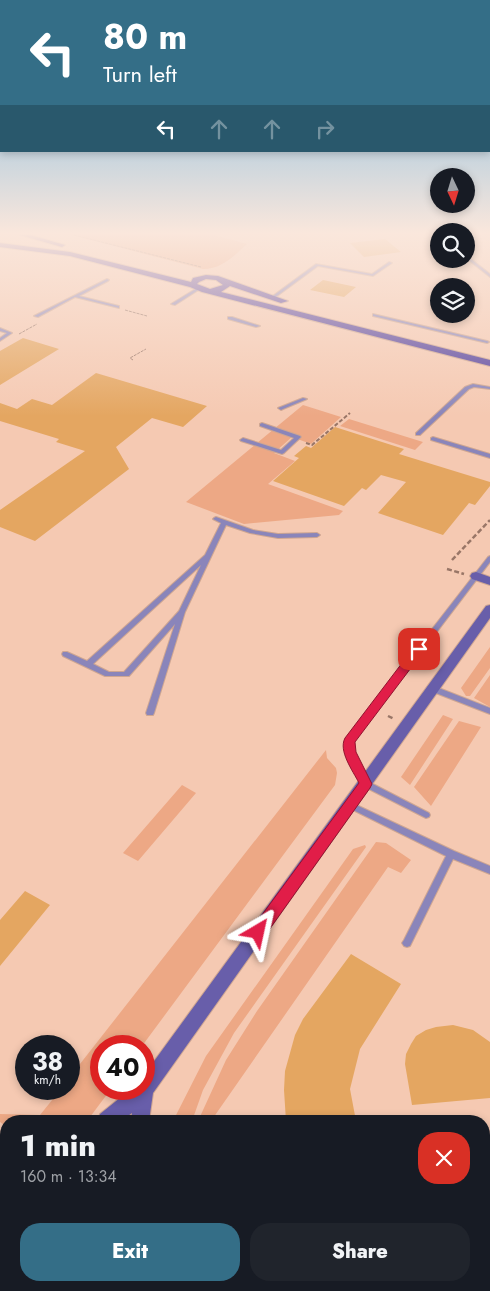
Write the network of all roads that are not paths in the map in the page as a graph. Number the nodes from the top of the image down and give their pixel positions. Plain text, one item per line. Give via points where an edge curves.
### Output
1 (191, 295) edge
2 (225, 295) edge
3 (264, 295) edge
4 (276, 295) edge
5 (75, 296) joint
6 (272, 298) junction
7 (176, 304) dead end
8 (117, 307) road end
9 (375, 315) dead end
10 (36, 316) dead end
11 (230, 318) dead end
12 (258, 326) dead end
13 (0, 329) edge
14 (0, 340) edge
15 (487, 342) dead end
16 (490, 355) edge
17 (490, 363) edge
18 (490, 388) edge
19 (305, 399) dead end
20 (281, 408) dead end
21 (262, 425) dead end
22 (418, 434) dead end
23 (433, 439) dead end
24 (243, 440) dead end
25 (490, 456) edge
26 (216, 519) dead end
27 (224, 522) junction
28 (317, 535) dead end
29 (210, 554) junction
30 (490, 558) edge
31 (476, 576) junction
32 (490, 581) edge
33 (490, 609) edge
34 (182, 612) junction
35 (65, 654) dead end
36 (87, 665) junction
37 (431, 688) junction
38 (490, 711) edge
39 (150, 713) dead end
40 (366, 784) junction
41 (350, 805) junction
42 (426, 815) dead end
43 (451, 854) junction
44 (490, 870) edge
45 (407, 943) dead end
46 (155, 1075) edge
47 (132, 1100) edge
48 (143, 1100) edge
49 (114, 1115) edge
50 (141, 1115) edge

1 - 7 lane
2 - 17 main road
3 - 6 main road
4 - 6 lane
5 - 8 lane
5 - 10 lane
6 - 16 main road
9 - 15 lane
11 - 12 lane
13 - 14 lane via 10,333
18 - 22 lane via 472,385 467,388
19 - 20 lane
21 - 24 lane via 298,437 282,452
23 - 25 lane
26 - 27 lane
27 - 28 lane via 252,532 278,536
27 - 29 lane
29 - 34 lane
29 - 36 lane
30 - 31 lane
31 - 32 street
31 - 40 lane via 351,736 348,746
33 - 37 street
34 - 36 lane via 126,674 108,674
34 - 39 lane
35 - 36 lane
37 - 38 lane
37 - 40 street
40 - 41 street
40 - 42 lane
41 - 43 lane
41 - 46 street
43 - 44 lane
43 - 45 lane
47 - 49 street
48 - 50 street

